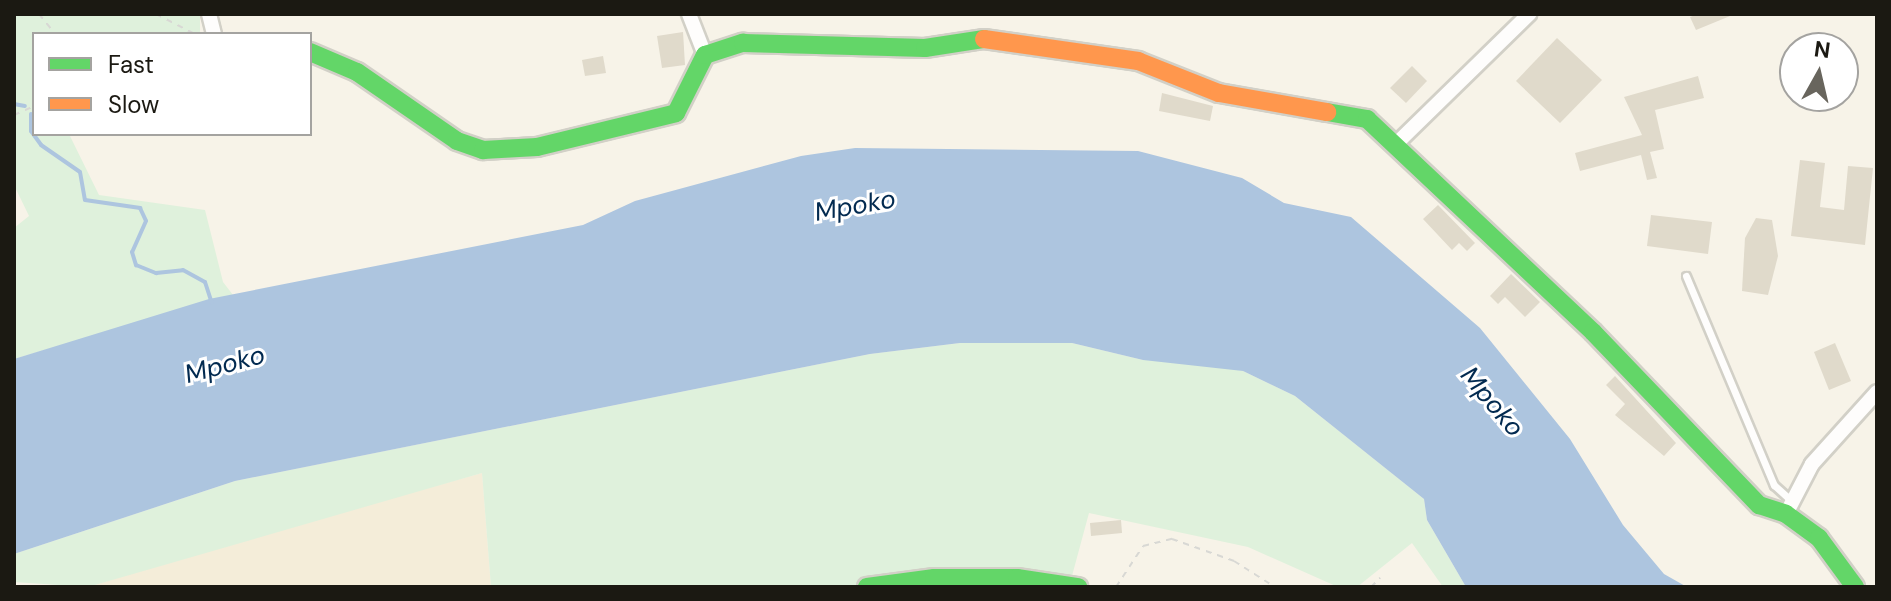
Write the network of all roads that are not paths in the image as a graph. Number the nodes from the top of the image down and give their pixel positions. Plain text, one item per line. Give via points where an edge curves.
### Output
1 (689, 14) edge
2 (1529, 14) edge
3 (312, 53) edge
4 (705, 55) junction
5 (1397, 143) junction
6 (1686, 276) dead end
7 (1877, 392) edge
8 (1789, 508) junction
9 (867, 587) edge
10 (1078, 587) edge
11 (1855, 587) edge

1 - 4 street
2 - 5 street
3 - 4 street via 357,72 457,141 507,151 676,113
4 - 5 street via 743,43 840,49 925,48 992,38 1031,42 1138,61 1219,93 1367,119
5 - 8 street via 1759,505
6 - 8 lane via 1774,485
7 - 8 street via 1812,464
8 - 11 street
9 - 10 street via 934,578 1017,578

